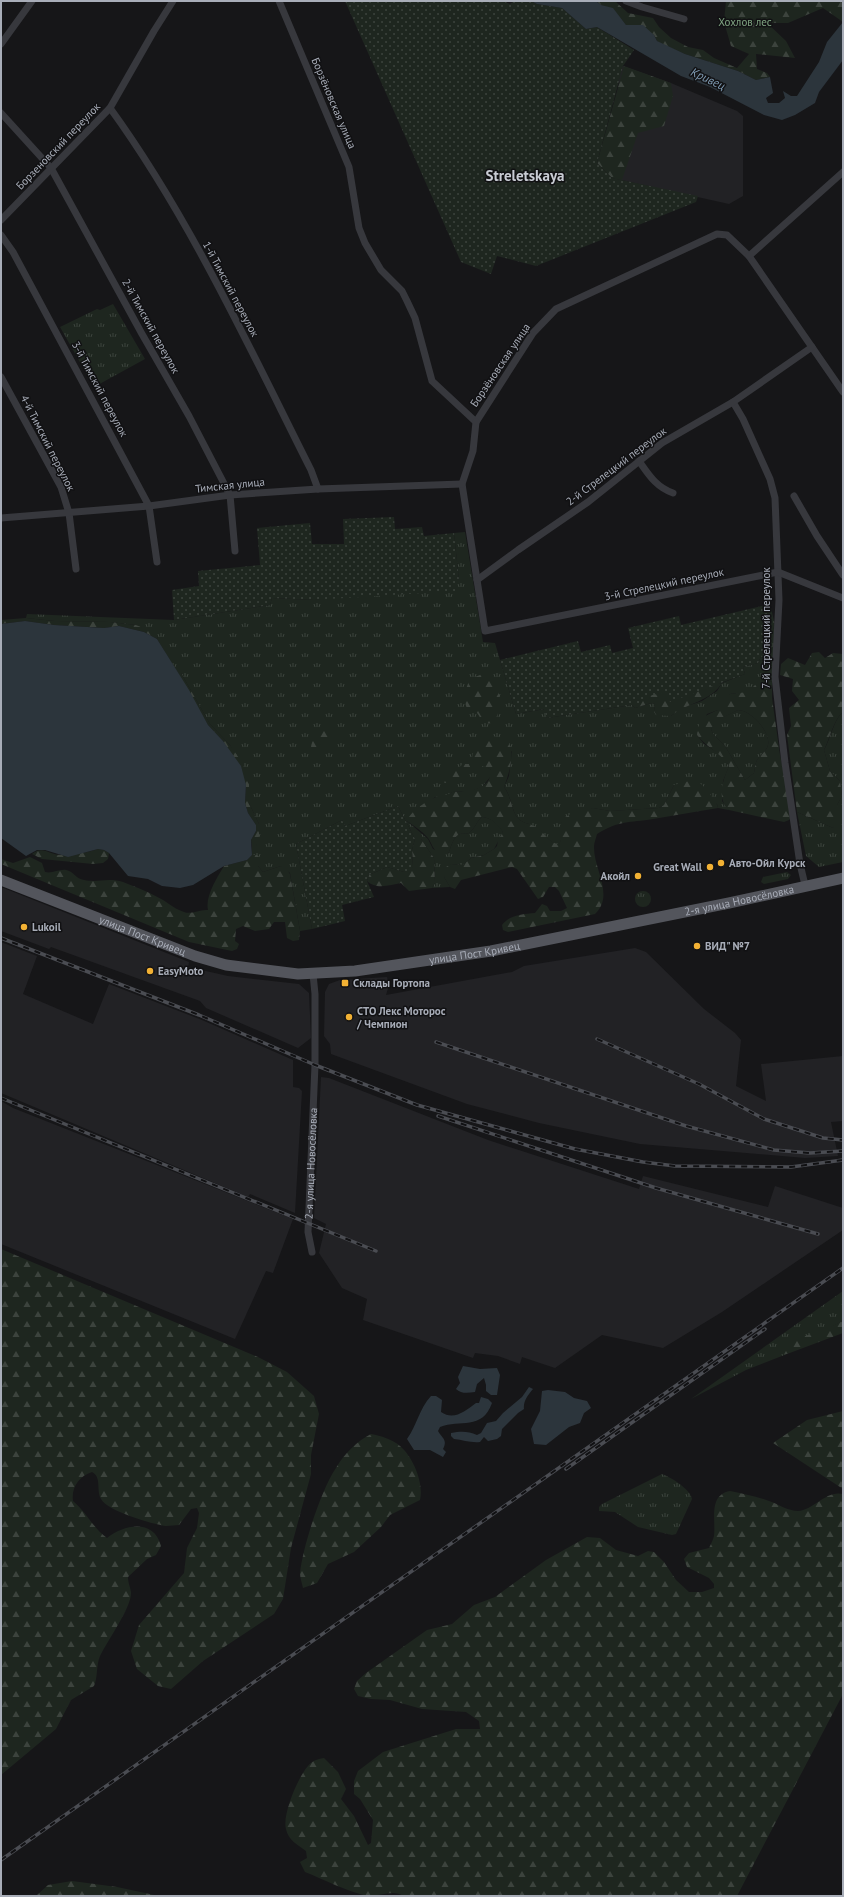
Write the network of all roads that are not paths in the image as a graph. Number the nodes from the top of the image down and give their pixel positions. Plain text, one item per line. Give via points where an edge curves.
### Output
1 (32, 1) edge
2 (173, 1) edge
3 (626, 1) edge
4 (279, 2) edge
5 (684, 19) dead end
6 (1, 44) edge
7 (110, 108) junction
8 (1, 113) edge
9 (51, 168) junction
10 (843, 172) edge
11 (1, 220) edge
12 (1, 235) edge
13 (749, 256) junction
14 (812, 347) junction
15 (1, 377) edge
16 (843, 392) edge
17 (733, 402) junction
18 (476, 422) junction
19 (639, 461) junction
20 (462, 484) junction
21 (318, 489) junction
22 (673, 493) dead end
23 (230, 495) junction
24 (794, 496) dead end
25 (149, 506) junction
26 (69, 513) junction
27 (1, 518) edge
28 (235, 551) dead end
29 (157, 562) dead end
30 (76, 568) dead end
31 (778, 572) junction
32 (843, 576) edge
33 (477, 580) junction
34 (843, 598) edge
35 (843, 878) edge
36 (1, 880) edge
37 (805, 886) junction
38 (634, 922) joint
39 (312, 974) junction
40 (312, 1252) dead end

1 - 6 street
2 - 7 street, Борзеновский переулок
3 - 5 street
4 - 18 street, Борзёновская улица via 349,167 359,228 365,243 381,270 402,291 407,301 415,318 432,381
7 - 9 street, Борзеновский переулок
7 - 21 street, 1-й Тимский переулок via 138,146 185,227 308,463
8 - 9 street, 2-й Тимский переулок
9 - 11 street, Борзеновский переулок
9 - 23 street, 2-й Тимский переулок
10 - 13 street
12 - 25 street, 3-й Тимский переулок via 13,252
13 - 14 street, Борзёновская улица
13 - 18 street, Борзёновская улица via 727,234 717,234 556,309 533,333
14 - 16 street, Борзёновская улица
14 - 17 street, 2-й Стрелецкий переулок
15 - 26 street, 4-й Тимский переулок via 61,487
17 - 19 street, 2-й Стрелецкий переулок via 662,443
17 - 31 street, 7-й Стрелецкий переулок via 743,419 776,498
18 - 20 street via 473,451
19 - 22 street via 656,485
19 - 33 street, 2-й Стрелецкий переулок via 588,502
20 - 21 street, Тимская улица
20 - 33 street
21 - 23 street, Тимская улица
23 - 25 street, Тимская улица
23 - 28 street
24 - 32 street
25 - 26 street, Тимская улица
25 - 29 street, 3-й Тимский переулок
26 - 27 street, Тимская улица
26 - 30 street, 4-й Тимский переулок
31 - 33 street, 3-й Стрелецкий переулок via 485,631
31 - 34 street
31 - 37 street, 7-й Стрелецкий переулок via 775,677 785,763
35 - 37 main road, 2-я улица Новосёловка
36 - 39 main road, улица Пост Кривец via 195,956 226,965
37 - 38 main road, 2-я улица Новосёловка
38 - 39 main road, улица Пост Кривец via 423,962
39 - 40 street, 2-я улица Новосёловка via 315,994 314,1076 308,1232

